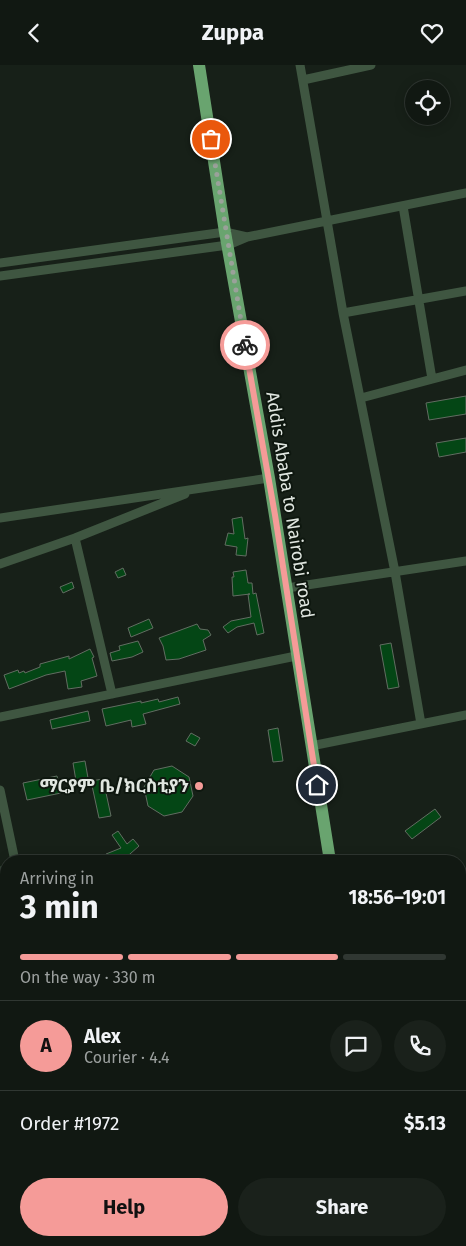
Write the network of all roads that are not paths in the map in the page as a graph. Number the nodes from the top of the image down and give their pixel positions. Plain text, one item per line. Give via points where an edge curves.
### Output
1 (199, 65) edge
2 (300, 65) edge
3 (370, 65) edge
4 (303, 80) junction
5 (466, 193) edge
6 (403, 206) junction
7 (326, 221) junction
8 (227, 239) junction
9 (0, 263) edge
10 (0, 276) edge
11 (466, 291) edge
12 (419, 300) junction
13 (343, 313) junction
14 (466, 370) edge
15 (432, 379) junction
16 (361, 398) junction
17 (269, 478) junction
18 (200, 488) junction
19 (0, 518) edge
20 (75, 538) junction
21 (466, 561) edge
22 (0, 563) edge
23 (396, 573) junction
24 (287, 588) junction
25 (296, 656) junction
26 (112, 694) junction
27 (466, 715) edge
28 (0, 717) edge
29 (421, 724) junction
30 (311, 746) junction
31 (0, 790) edge
32 (14, 855) edge
33 (329, 855) edge

1 - 8 highway, Addis Ababa to Nairobi road
2 - 4 street
3 - 4 street
4 - 7 street
5 - 6 street
6 - 7 street
6 - 12 street
7 - 8 street
7 - 13 street
8 - 9 street
8 - 10 street
8 - 17 highway, Addis Ababa to Nairobi road
11 - 12 street
12 - 13 street
12 - 15 street
13 - 16 street
14 - 15 street
15 - 16 street
16 - 23 street
17 - 18 street
17 - 24 highway, Addis Ababa to Nairobi road
18 - 19 street
18 - 20 street
20 - 22 street
20 - 26 street
21 - 23 street
23 - 24 street
23 - 29 street
24 - 25 highway, Addis Ababa to Nairobi road
25 - 26 street
25 - 30 highway, Addis Ababa to Nairobi road
26 - 28 street
27 - 29 street
29 - 30 street
30 - 33 highway, Addis Ababa to Nairobi road
31 - 32 street

